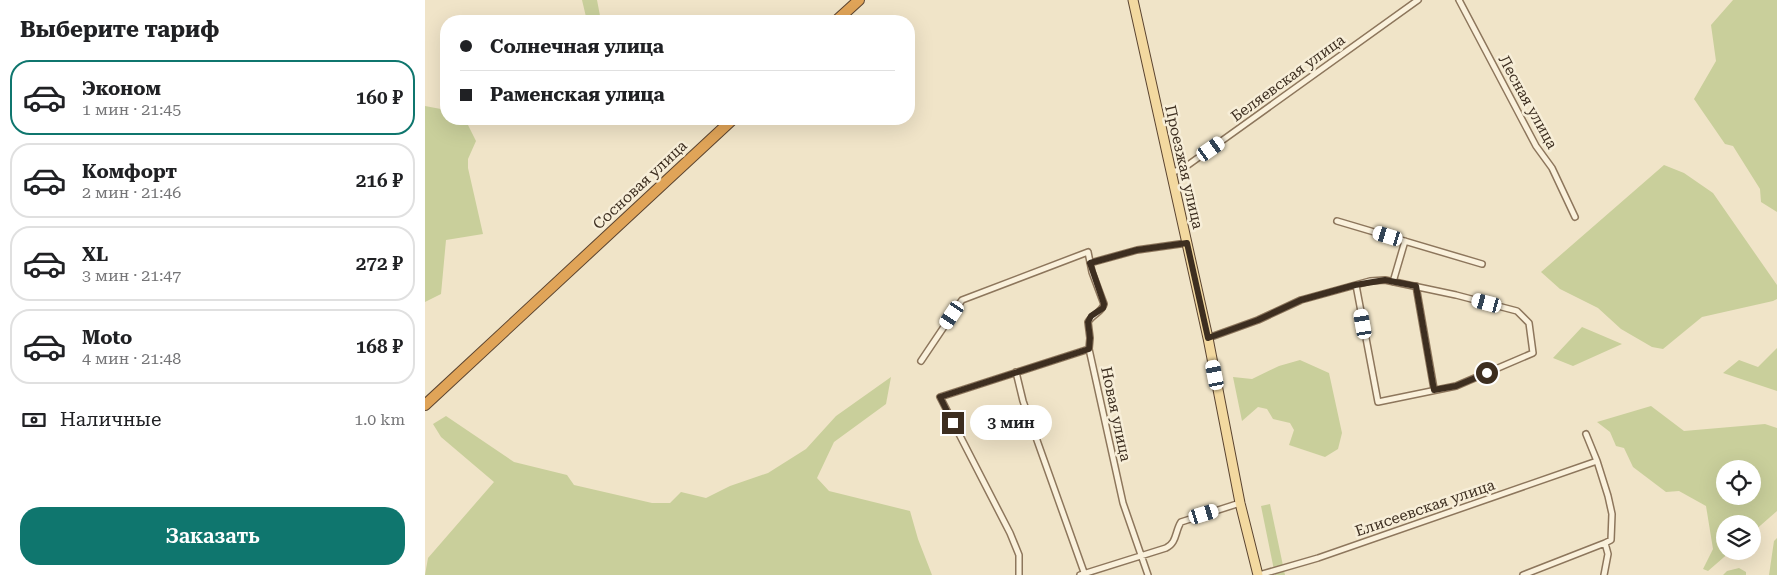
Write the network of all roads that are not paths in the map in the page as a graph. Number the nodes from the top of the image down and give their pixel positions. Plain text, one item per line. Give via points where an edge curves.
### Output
1 (859, 0) edge
2 (1133, 0) edge
3 (1417, 0) edge
4 (1459, 0) edge
5 (843, 15) edge
6 (727, 125) edge
7 (1171, 173) junction
8 (1575, 217) dead end
9 (1337, 221) dead end
10 (1405, 241) junction
11 (1187, 243) junction
12 (1090, 263) junction
13 (1482, 264) dead end
14 (1393, 282) junction
15 (1355, 285) junction
16 (1416, 286) junction
17 (1208, 338) junction
18 (1089, 349) junction
19 (921, 361) dead end
20 (1016, 372) junction
21 (1434, 390) junction
22 (425, 405) edge
23 (1586, 434) dead end
24 (1597, 461) junction
25 (1240, 503) junction
26 (1605, 543) junction
27 (1140, 557) junction
28 (1083, 574) edge
29 (1019, 575) edge
30 (1147, 575) edge
31 (1258, 575) edge
32 (1523, 575) edge
33 (1604, 575) edge

1 - 5 highway
2 - 7 main road, Проезжая улица
3 - 7 street, Беляевская улица via 1198,158
4 - 8 street, Лесная улица via 1536,146 1552,168
6 - 22 highway, Сосновая улица
7 - 11 main road, Проезжая улица
9 - 10 street
10 - 13 street
10 - 14 street
11 - 12 street via 1137,250
11 - 17 main road, Проезжая улица
12 - 18 street via 1104,304 1088,322
12 - 19 street via 1087,252 962,300
14 - 15 street via 1385,280
14 - 16 street
15 - 17 street via 1301,300
15 - 21 street via 1377,402
16 - 21 street
16 - 21 street via 1517,311 1529,323 1533,353 1456,386
17 - 25 main road, Проезжая улица
18 - 20 street, Новая улица
18 - 27 street, Новая улица via 1123,503
20 - 28 street
20 - 29 street, Новая улица via 940,397 1010,533 1019,555
23 - 24 street
24 - 26 street via 1612,514 1611,540
24 - 31 street, Елисеевская улица via 1318,558
25 - 27 street via 1181,522 1171,546
25 - 31 main road, Проезжая улица
26 - 32 street
26 - 33 street via 1608,554
27 - 28 street
27 - 30 street, Новая улица

